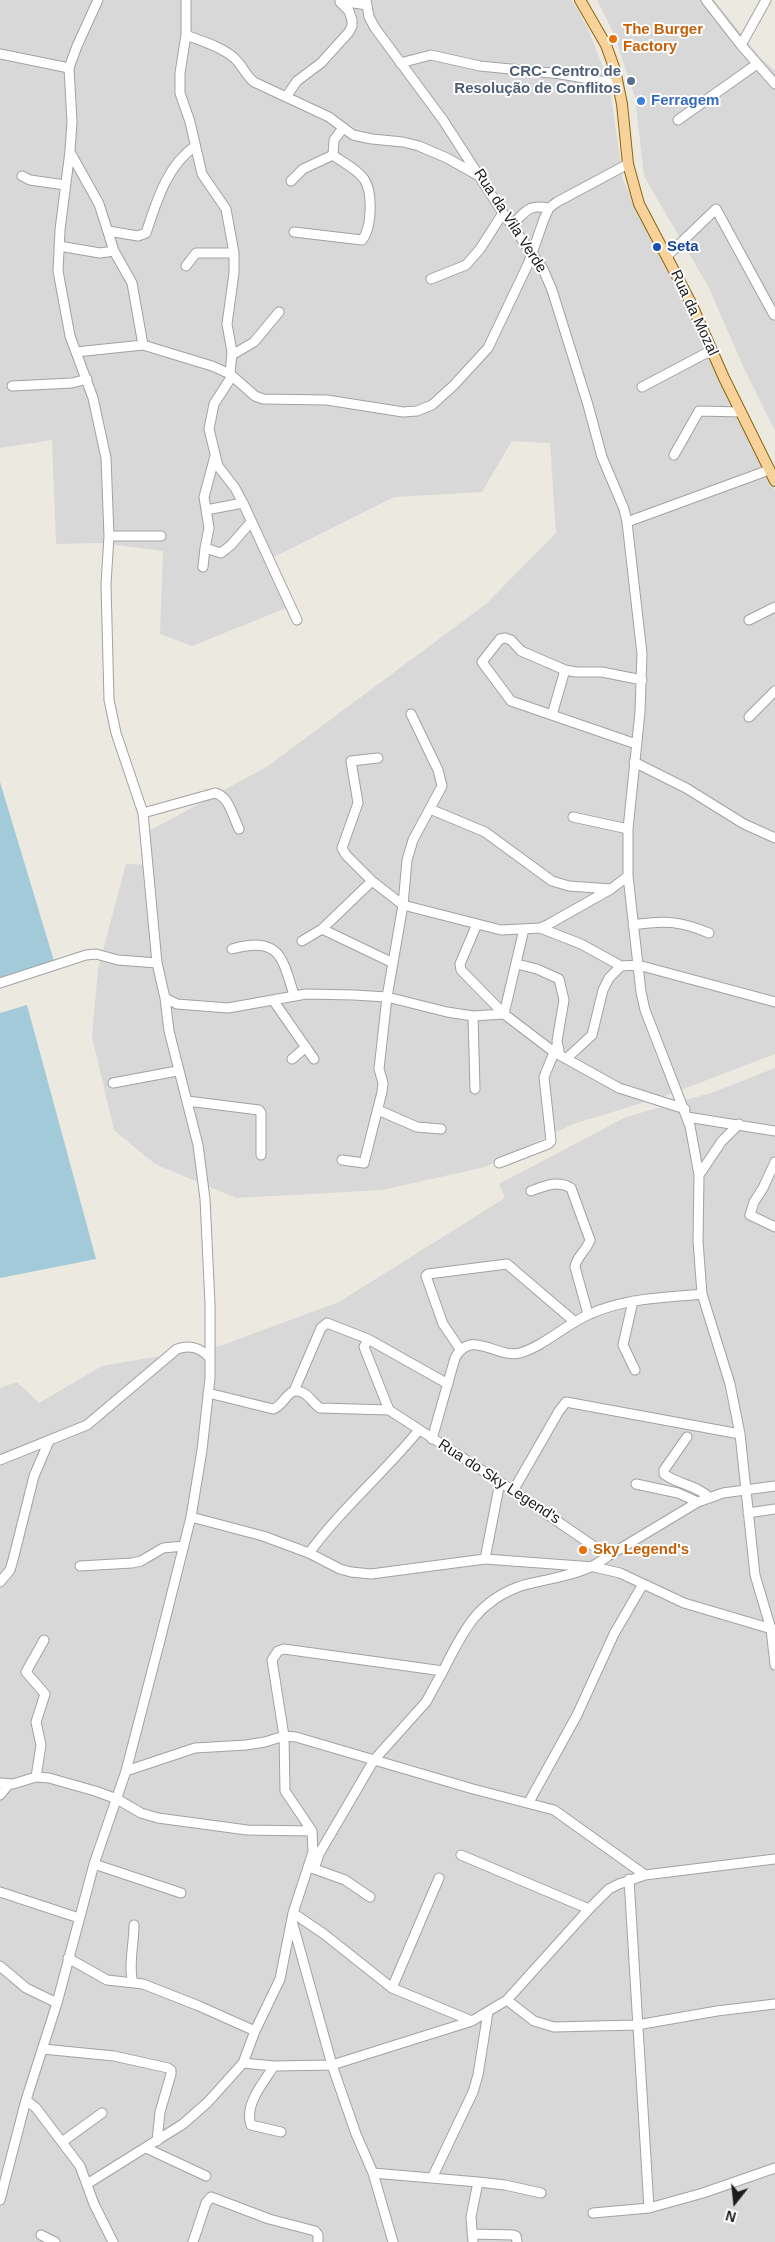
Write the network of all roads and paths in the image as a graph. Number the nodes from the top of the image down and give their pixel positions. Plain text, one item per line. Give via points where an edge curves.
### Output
1 (98, 0) edge
2 (186, 0) edge
3 (580, 0) edge
4 (706, 0) edge
5 (766, 0) edge
6 (338, 1) edge
7 (366, 2) edge
8 (186, 35) junction
9 (740, 45) junction
10 (0, 54) edge
11 (400, 63) junction
12 (757, 64) junction
13 (70, 68) junction
14 (618, 84) junction
15 (775, 84) edge
16 (286, 97) junction
17 (678, 120) dead end
18 (343, 128) junction
19 (195, 146) junction
20 (70, 152) junction
21 (333, 155) junction
22 (628, 164) junction
23 (22, 176) dead end
24 (481, 177) junction
25 (291, 181) dead end
26 (65, 185) junction
27 (549, 208) junction
28 (502, 213) junction
29 (512, 225) junction
30 (108, 231) junction
31 (294, 232) dead end
32 (60, 246) junction
33 (114, 251) junction
34 (532, 252) junction
35 (234, 253) junction
36 (667, 256) junction
37 (186, 266) dead end
38 (431, 279) dead end
39 (279, 312) dead end
40 (774, 315) edge
41 (143, 345) junction
42 (712, 350) junction
43 (76, 352) junction
44 (232, 355) junction
45 (231, 375) junction
46 (87, 379) junction
47 (12, 386) dead end
48 (642, 387) dead end
49 (741, 412) junction
50 (674, 455) dead end
51 (215, 456) junction
52 (769, 470) junction
53 (775, 481) edge
54 (243, 502) junction
55 (206, 510) junction
56 (251, 522) junction
57 (628, 522) junction
58 (109, 536) junction
59 (161, 536) dead end
60 (204, 548) junction
61 (203, 567) dead end
62 (775, 607) edge
63 (297, 620) dead end
64 (749, 620) dead end
65 (565, 670) junction
66 (642, 680) junction
67 (775, 691) edge
68 (411, 714) dead end
69 (552, 715) junction
70 (749, 717) dead end
71 (636, 744) junction
72 (378, 758) dead end
73 (634, 762) junction
74 (430, 809) junction
75 (143, 813) junction
76 (573, 817) dead end
77 (239, 829) dead end
78 (628, 829) junction
79 (775, 838) edge
80 (628, 876) junction
81 (372, 881) junction
82 (611, 890) junction
83 (403, 905) junction
84 (477, 924) junction
85 (634, 926) junction
86 (540, 928) junction
87 (322, 929) junction
88 (524, 929) junction
89 (709, 933) dead end
90 (302, 941) dead end
91 (232, 949) dead end
92 (157, 963) junction
93 (393, 963) junction
94 (517, 964) junction
95 (638, 965) junction
96 (621, 966) junction
97 (0, 983) edge
98 (294, 995) junction
99 (387, 997) junction
100 (165, 998) junction
101 (274, 1000) junction
102 (775, 1002) edge
103 (177, 1004) junction
104 (166, 1013) junction
105 (504, 1014) junction
106 (473, 1016) junction
107 (306, 1047) junction
108 (559, 1053) junction
109 (292, 1059) dead end
110 (314, 1059) dead end
111 (177, 1070) junction
112 (113, 1083) dead end
113 (475, 1089) dead end
114 (187, 1101) junction
115 (378, 1110) junction
116 (686, 1113) junction
117 (739, 1124) junction
118 (441, 1129) dead end
119 (775, 1130) edge
120 (260, 1155) dead end
121 (342, 1160) dead end
122 (499, 1162) dead end
123 (775, 1162) edge
124 (699, 1175) junction
125 (531, 1191) dead end
126 (775, 1227) edge
127 (702, 1294) junction
128 (633, 1301) junction
129 (588, 1314) junction
130 (575, 1322) junction
131 (368, 1339) junction
132 (460, 1349) junction
133 (209, 1357) junction
134 (635, 1370) dead end
135 (448, 1384) junction
136 (294, 1391) junction
137 (208, 1393) junction
138 (389, 1410) junction
139 (419, 1430) junction
140 (740, 1434) junction
141 (687, 1437) dead end
142 (432, 1439) junction
143 (49, 1441) junction
144 (0, 1460) edge
145 (500, 1482) junction
146 (636, 1484) dead end
147 (775, 1486) edge
148 (746, 1489) junction
149 (513, 1490) junction
150 (710, 1498) junction
151 (698, 1502) junction
152 (775, 1509) edge
153 (748, 1513) junction
154 (191, 1517) junction
155 (184, 1546) junction
156 (309, 1553) junction
157 (608, 1556) junction
158 (485, 1559) junction
159 (80, 1566) dead end
160 (594, 1567) junction
161 (0, 1582) edge
162 (643, 1584) junction
163 (773, 1630) edge
164 (44, 1640) dead end
165 (775, 1665) edge
166 (443, 1671) junction
167 (284, 1736) junction
168 (374, 1760) junction
169 (126, 1771) junction
170 (36, 1778) junction
171 (4, 1784) edge
172 (0, 1795) edge
173 (117, 1799) junction
174 (529, 1802) junction
175 (312, 1831) junction
176 (461, 1855) dead end
177 (775, 1859) edge
178 (94, 1864) junction
179 (311, 1868) junction
180 (645, 1875) junction
181 (439, 1878) dead end
182 (629, 1879) junction
183 (0, 1892) edge
184 (181, 1893) dead end
185 (370, 1897) dead end
186 (590, 1909) junction
187 (292, 1916) junction
188 (79, 1918) junction
189 (134, 1926) dead end
190 (68, 1958) junction
191 (0, 1966) edge
192 (133, 1983) junction
193 (392, 1988) junction
194 (507, 2000) junction
195 (57, 2003) junction
196 (775, 2004) edge
197 (488, 2012) junction
198 (472, 2021) junction
199 (637, 2025) junction
200 (255, 2031) junction
201 (43, 2049) junction
202 (243, 2063) junction
203 (332, 2065) junction
204 (274, 2066) junction
205 (26, 2100) junction
206 (102, 2113) dead end
207 (281, 2132) dead end
208 (157, 2141) junction
209 (62, 2142) junction
210 (146, 2148) junction
211 (775, 2168) edge
212 (373, 2173) junction
213 (206, 2176) dead end
214 (433, 2176) junction
215 (478, 2182) junction
216 (2, 2183) edge
217 (87, 2184) junction
218 (541, 2193) dead end
219 (0, 2200) edge
220 (649, 2208) junction
221 (594, 2212) dead end
222 (41, 2235) dead end
223 (472, 2238) edge
224 (55, 2242) edge
225 (113, 2242) edge
226 (193, 2242) edge
227 (318, 2242) edge
228 (393, 2242) edge
229 (517, 2242) edge

1 - 13 street
2 - 8 street
3 - 14 main road, Rua da Mozal via 606,44
4 - 9 street
5 - 9 street
6 - 7 street
6 - 16 street via 349,10 352,20 349,32 321,63 297,82
7 - 11 street, Rua da Vila Verde via 375,28
8 - 16 street via 232,56 248,77
8 - 19 street via 179,82
9 - 12 street
10 - 13 street
11 - 14 street via 431,55 480,66 570,75
11 - 24 street, Rua da Vila Verde
12 - 15 street
12 - 17 street
13 - 20 street
14 - 22 main road, Rua da Mozal
16 - 18 street via 329,117
18 - 21 street via 334,140
18 - 24 street via 353,135 372,140 419,146
19 - 30 street via 178,161 165,181 146,233 138,236
19 - 35 street via 202,174 226,208
20 - 26 street
20 - 30 street via 99,204
21 - 25 street via 303,168
21 - 31 street via 366,181 370,210 366,235 362,240
22 - 27 street
22 - 36 main road, Rua da Mozal via 639,204
23 - 26 street
24 - 28 street, Rua da Vila Verde
26 - 32 street
27 - 29 street via 529,208
27 - 34 street
28 - 29 street, Rua da Vila Verde
28 - 38 street via 470,262
29 - 34 street, Rua da Vila Verde
30 - 33 street
32 - 33 street
32 - 43 street via 57,262 61,293
33 - 41 street via 132,283
34 - 45 street via 488,348 432,405 403,412 327,400 263,399
34 - 57 street, Rua da Vila Verde via 552,290 606,469
35 - 37 street via 194,254
35 - 44 street via 226,324
36 - 40 street via 716,209
36 - 42 main road, Rua da Mozal
39 - 44 street via 254,342
41 - 43 street
41 - 45 street
42 - 48 street
42 - 49 main road, Rua da Mozal
43 - 46 street
44 - 45 street
45 - 51 street via 210,416
46 - 47 street via 72,383
46 - 58 street via 106,458
49 - 50 street via 699,411
49 - 52 main road, Rua da Mozal
51 - 54 street
51 - 55 street via 204,497
52 - 53 main road, Rua da Mozal
52 - 57 street
54 - 55 street
54 - 56 street
55 - 60 street via 209,528
56 - 60 street via 221,553
56 - 63 street
57 - 66 street, Rua da Vila Verde
58 - 59 street
58 - 75 street via 106,584 109,700 116,732
60 - 61 street
62 - 64 street
65 - 66 street via 602,672
65 - 69 street
65 - 69 street via 521,652 505,638 500,639 482,660 510,700
66 - 71 street, Rua da Vila Verde
67 - 70 street
68 - 74 street via 441,779 439,794
69 - 71 street
71 - 73 street, Rua da Vila Verde
72 - 81 street via 351,761 358,803 342,848
73 - 78 street, Rua da Vila Verde
73 - 79 street
74 - 82 street via 485,832 552,881
74 - 83 street via 410,850
75 - 77 street via 215,793 225,799
75 - 92 street
76 - 78 street
78 - 80 street, Rua da Vila Verde
80 - 82 street
80 - 85 street, Rua da Vila Verde
81 - 83 street
81 - 87 street
82 - 86 street
83 - 84 street
83 - 93 street
84 - 88 street via 501,930
84 - 105 street via 460,964 461,970
85 - 89 street via 670,921
85 - 95 street, Rua da Vila Verde
86 - 88 street
86 - 96 street via 581,944
87 - 90 street
87 - 93 street
88 - 94 street
91 - 98 street via 258,944 273,949 283,963
92 - 97 street via 86,955
92 - 100 street
93 - 99 street
94 - 105 street
94 - 108 street via 559,979 564,1000
95 - 96 street
95 - 102 street
95 - 116 street, Rua da Vila Verde via 645,1010
96 - 108 street via 602,990 592,1035
98 - 99 street
98 - 101 street
99 - 106 street
99 - 115 street via 379,1069 382,1092
100 - 103 street
100 - 104 street
101 - 103 street via 228,1008
101 - 107 street
103 - 104 street
104 - 111 street
105 - 106 street
105 - 108 street
106 - 113 street
107 - 109 street
107 - 110 street
108 - 116 street via 619,1088
108 - 122 street via 544,1077 551,1141
111 - 112 street
111 - 114 street
114 - 120 street via 259,1110
114 - 133 street via 198,1145 205,1199
115 - 118 street via 417,1126
115 - 121 street via 365,1162
116 - 117 street
116 - 124 street, Rua da Vila Verde
117 - 119 street
117 - 124 street via 722,1141
123 - 126 street via 750,1215
124 - 127 street, Rua da Vila Verde via 698,1241
125 - 129 street via 552,1184 571,1188 590,1240 575,1263
127 - 128 street
127 - 140 street, Rua da Vila Verde via 730,1384
128 - 129 street
128 - 134 street via 623,1340
129 - 130 street
130 - 132 street via 519,1353 472,1345
130 - 132 street via 507,1264 428,1274 443,1324
131 - 135 street
131 - 136 street via 324,1324
131 - 138 street via 364,1347
132 - 135 street
133 - 137 street
133 - 143 street via 194,1346 177,1349 97,1418
135 - 142 street
136 - 137 street via 273,1409
136 - 138 street via 306,1394 320,1408
137 - 154 street
138 - 139 street, Rua do Sky Legend's
139 - 142 street, Rua do Sky Legend's
139 - 156 street via 391,1464 332,1522
140 - 148 street, Rua da Vila Verde
140 - 149 street via 566,1402
141 - 150 street via 664,1474 696,1487
142 - 145 street, Rua do Sky Legend's
143 - 144 street
143 - 161 street via 34,1476 10,1570
145 - 149 street, Rua do Sky Legend's
145 - 158 street
146 - 151 street via 678,1493
147 - 148 street
148 - 150 street
148 - 153 street, Rua da Vila Verde
149 - 157 street, Rua do Sky Legend's
150 - 151 street
151 - 157 street
152 - 153 street
153 - 163 street, Rua da Vila Verde via 755,1575
154 - 155 street
154 - 156 street via 263,1536
155 - 159 street via 163,1548 132,1563
155 - 169 street
156 - 158 street via 340,1570 371,1574
157 - 160 street
158 - 160 street
160 - 162 street via 620,1573
160 - 166 street via 518,1587 486,1604 469,1623
162 - 163 street via 684,1603
162 - 174 street via 614,1634 577,1715
163 - 165 street, Rua da Vila Verde
164 - 170 street via 26,1672 45,1694 36,1722 41,1744
166 - 167 street via 278,1651 272,1660
166 - 168 street via 426,1702
167 - 168 street
167 - 169 street via 246,1745 195,1748
167 - 175 street via 285,1792
168 - 174 street
168 - 179 street
169 - 173 street
170 - 171 street
170 - 173 street via 65,1781
171 - 172 street
173 - 175 street via 141,1813 169,1819 247,1830
173 - 178 street
174 - 180 street via 554,1810
175 - 179 street
176 - 186 street
177 - 180 street
178 - 184 street
178 - 188 street
179 - 185 street via 345,1880
179 - 187 street
180 - 182 street
181 - 193 street
182 - 186 street via 610,1889
182 - 199 street
183 - 188 street
186 - 194 street
187 - 193 street via 324,1934
187 - 200 street via 280,1979
187 - 203 street
188 - 190 street
189 - 192 street via 130,1976
190 - 192 street via 107,1980
190 - 195 street
191 - 195 street via 26,1988
192 - 200 street via 185,2000
193 - 198 street
194 - 197 street
194 - 199 street via 534,2021 554,2027
195 - 201 street
196 - 199 street
197 - 198 street
197 - 214 street via 473,2092
198 - 203 street
199 - 220 street
200 - 202 street
201 - 205 street
201 - 208 street via 114,2056 171,2070 160,2112
202 - 204 street
202 - 208 street via 198,2113
203 - 204 street
203 - 212 street
204 - 207 street via 248,2116 251,2126
205 - 209 street
205 - 216 street
206 - 209 street
208 - 210 street
209 - 217 street via 80,2166
210 - 213 street
210 - 217 street
211 - 220 street
212 - 214 street
212 - 228 street
214 - 215 street
215 - 218 street
215 - 223 street via 471,2217
216 - 219 street
217 - 225 street
220 - 221 street
222 - 224 street
223 - 229 street via 513,2235
226 - 227 street via 211,2196 269,2219 315,2231

